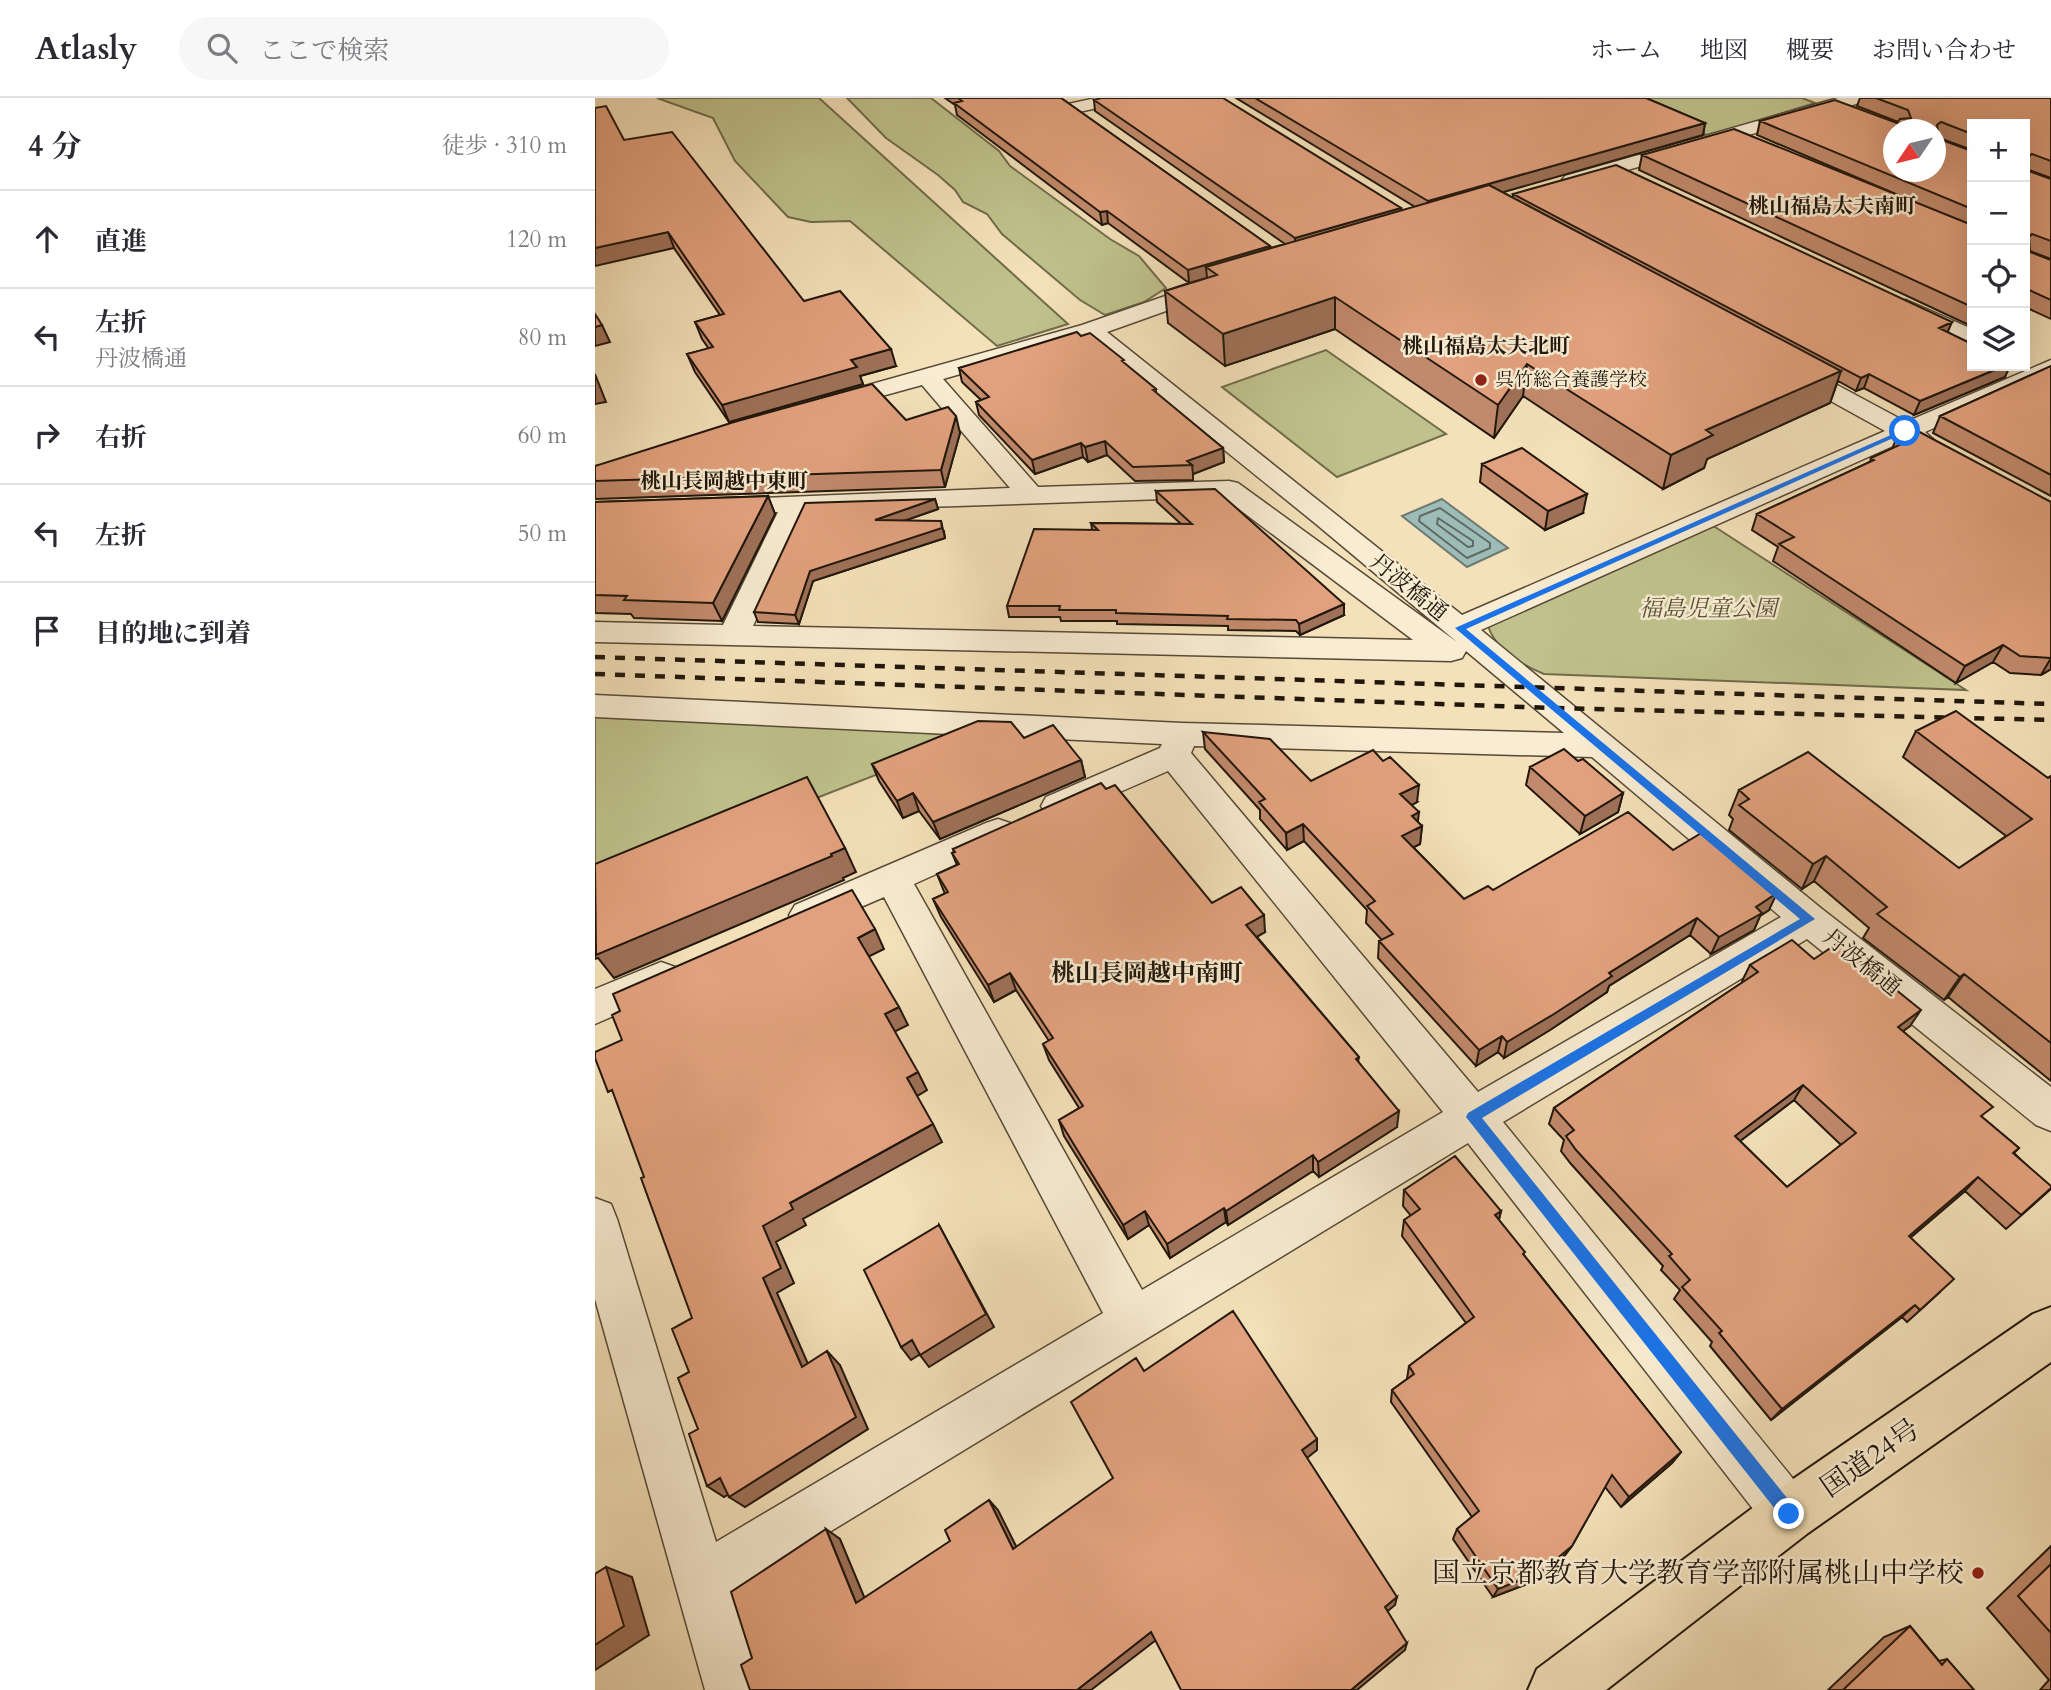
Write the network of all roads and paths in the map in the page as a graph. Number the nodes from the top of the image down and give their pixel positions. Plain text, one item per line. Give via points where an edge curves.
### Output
1 (1120, 98) edge
2 (1821, 102) edge
3 (1067, 103) edge
4 (1857, 106) edge
5 (1096, 123) edge
6 (1731, 134) junction
7 (1756, 145) edge
8 (1615, 168) junction
9 (1640, 180) edge
10 (1552, 186) edge
11 (1231, 281) edge
12 (1886, 297) edge
13 (1090, 330) junction
14 (1967, 336) edge
15 (1770, 358) edge
16 (2039, 367) edge
17 (927, 375) junction
18 (810, 409) edge
19 (1905, 431) junction
20 (1941, 451) edge
21 (1032, 497) junction
22 (796, 504) junction
23 (689, 507) edge
24 (595, 632) edge
25 (733, 635) junction
26 (1453, 639) junction
27 (595, 706) edge
28 (1178, 744) junction
29 (1600, 746) junction
30 (892, 878) junction
31 (1809, 919) junction
32 (780, 927) edge
33 (694, 964) edge
34 (595, 1007) edge
35 (2051, 1112) edge
36 (1472, 1117) junction
37 (595, 1219) edge
38 (1133, 1321) junction
39 (2051, 1332) edge
40 (1789, 1514) junction
41 (700, 1581) junction
42 (733, 1690) edge
43 (1558, 1690) edge

1 - 3 street
2 - 4 street
2 - 6 street
3 - 5 street
6 - 7 street
6 - 8 street
8 - 9 street
8 - 10 street
11 - 13 street
12 - 14 street
13 - 17 street
13 - 26 street, 丹波橋通
15 - 19 street
16 - 19 street
17 - 18 street
17 - 21 street
19 - 20 street
19 - 26 street
21 - 22 street
21 - 26 street via 1229,489
22 - 23 street
22 - 25 street
24 - 25 street
25 - 26 street
26 - 29 street, 丹波橋通 via 1487,653
27 - 28 street
28 - 29 street
28 - 30 street
28 - 36 street
29 - 31 street, 丹波橋通
30 - 32 street
30 - 38 street
31 - 35 street, 丹波橋通
31 - 36 street
33 - 34 street
36 - 38 street
36 - 40 street
37 - 41 street
38 - 41 street
39 - 40 highway, 国道24号
40 - 43 highway, 国道24号
41 - 42 street

